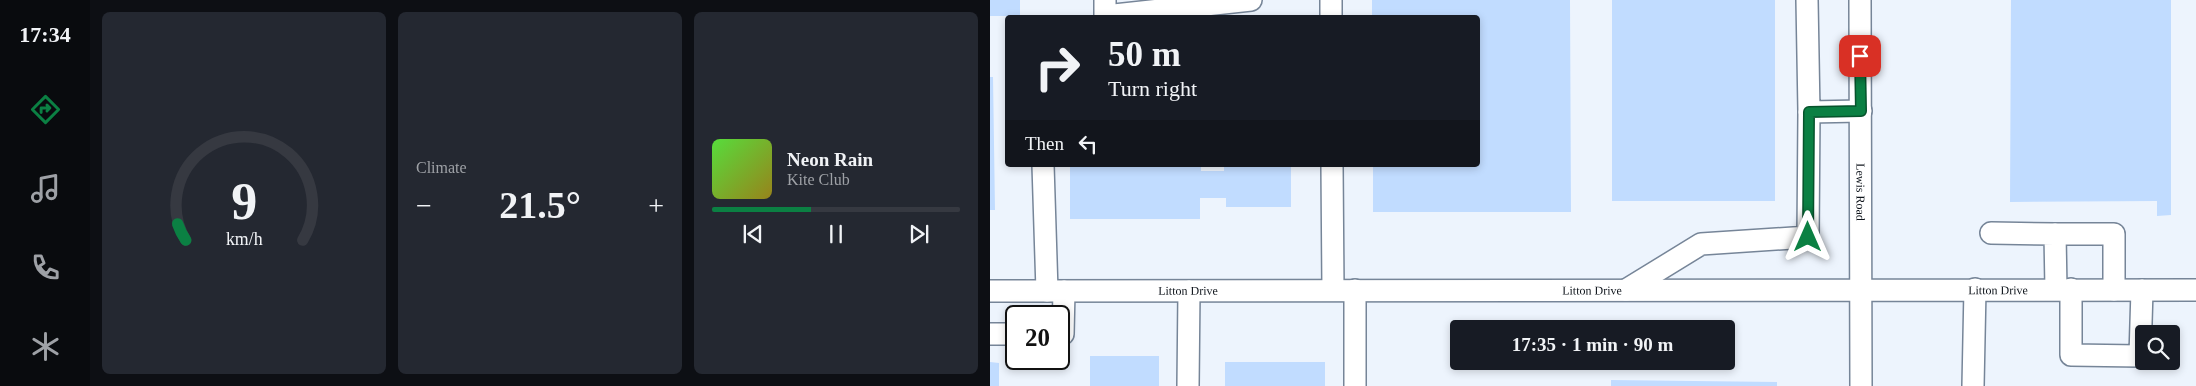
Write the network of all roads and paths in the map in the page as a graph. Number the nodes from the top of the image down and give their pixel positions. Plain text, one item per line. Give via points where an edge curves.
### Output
1 (1104, 0) edge
2 (1251, 0) edge
3 (1331, 0) edge
4 (1807, 0) edge
5 (1860, 0) edge
6 (1105, 15) edge
7 (1114, 15) edge
8 (1331, 15) edge
9 (1861, 111) junction
10 (1809, 112) junction
11 (1044, 167) edge
12 (1332, 167) edge
13 (1991, 233) dead end
14 (2055, 234) junction
15 (1861, 289) junction
16 (1975, 289) junction
17 (2063, 289) junction
18 (1333, 290) junction
19 (1355, 290) junction
20 (1626, 290) junction
21 (2114, 290) junction
22 (2142, 290) junction
23 (2196, 290) edge
24 (990, 291) edge
25 (1056, 291) junction
26 (1189, 291) junction
27 (1058, 305) edge
28 (990, 334) edge
29 (1005, 334) edge
30 (1188, 386) edge
31 (1355, 386) edge
32 (1861, 386) edge
33 (1973, 386) edge

1 - 6 street
2 - 7 street
3 - 8 street
4 - 10 street
5 - 9 street, Lewis Road
9 - 10 street
9 - 15 street, Lewis Road
10 - 20 street via 1808,237 1701,244
11 - 25 street
12 - 18 street
13 - 14 street
14 - 17 street
14 - 21 street via 2114,234
15 - 16 street, Litton Drive
15 - 20 street, Litton Drive
15 - 32 street, Lewis Road
16 - 17 street, Litton Drive
16 - 33 street
17 - 21 street, Litton Drive
17 - 22 street via 2071,355 2081,356 2140,356
18 - 19 street, Litton Drive
18 - 26 street, Litton Drive
19 - 20 street, Litton Drive
19 - 31 street
21 - 22 street, Litton Drive
22 - 23 street, Litton Drive
24 - 25 street, Litton Drive
25 - 26 street, Litton Drive
25 - 27 street
26 - 30 street
28 - 29 street

